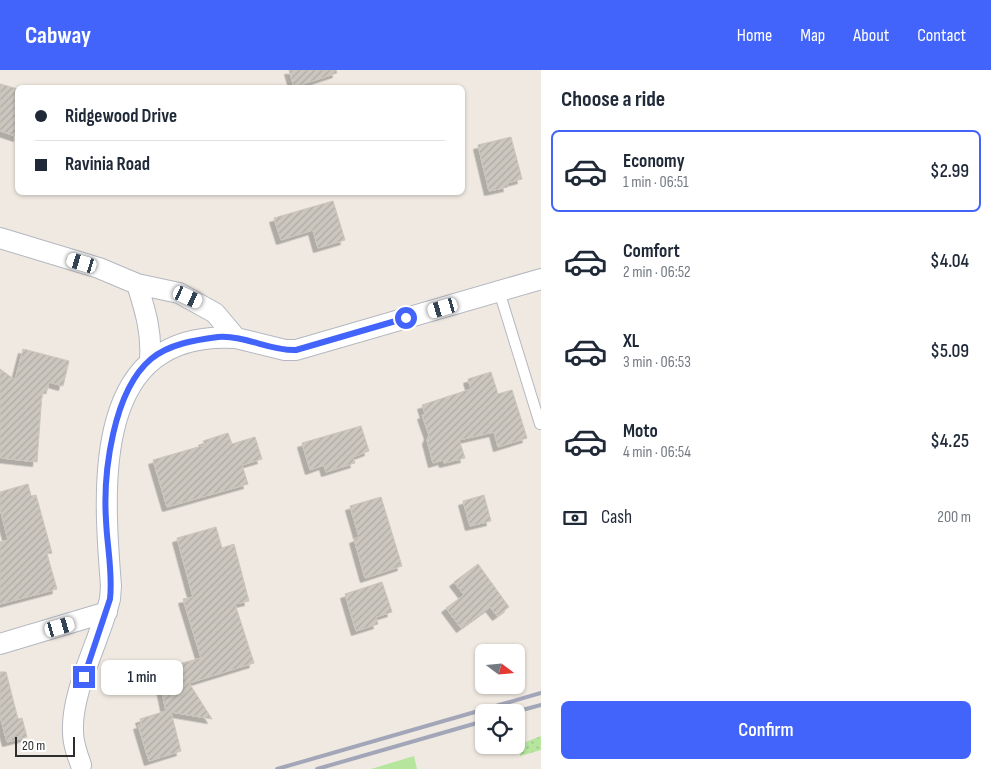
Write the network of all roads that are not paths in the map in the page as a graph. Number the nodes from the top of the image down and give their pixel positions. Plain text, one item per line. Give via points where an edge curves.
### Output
1 (0, 238) edge
2 (541, 279) edge
3 (137, 284) junction
4 (499, 291) junction
5 (236, 338) junction
6 (150, 359) junction
7 (540, 424) edge
8 (107, 612) junction
9 (0, 644) edge
10 (80, 765) dead end

1 - 3 street via 99,268
2 - 4 street
3 - 5 street via 178,293 198,302 215,313
3 - 6 street via 152,340
4 - 5 street via 296,350
4 - 7 lane
5 - 6 street via 186,342
6 - 8 street via 128,388 108,467 106,519 112,586
8 - 9 street
8 - 10 street via 74,712 74,745

